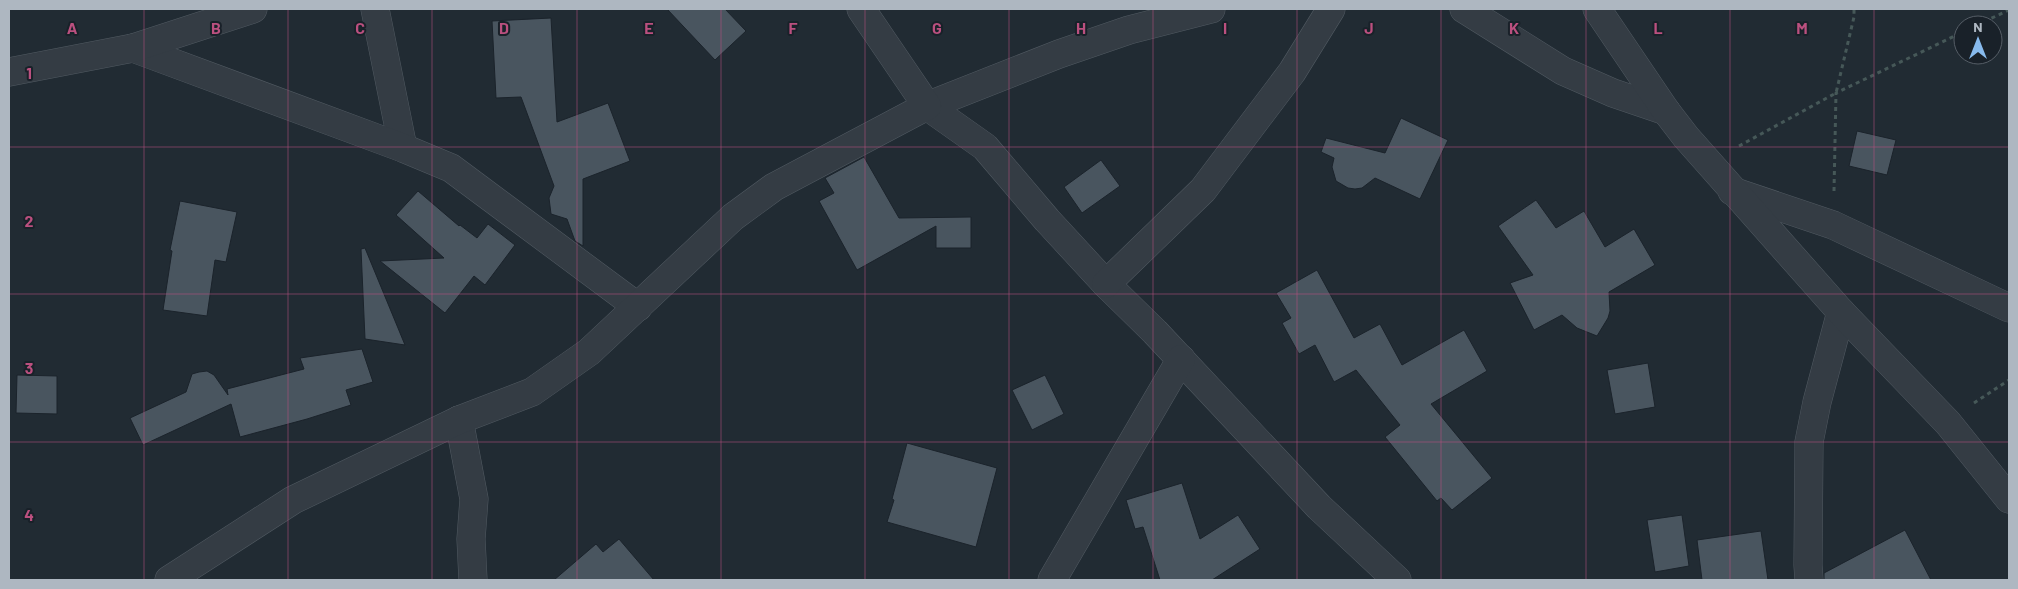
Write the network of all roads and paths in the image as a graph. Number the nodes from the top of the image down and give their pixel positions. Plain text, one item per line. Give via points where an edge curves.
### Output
1 (253, 9) edge
2 (375, 9) edge
3 (861, 9) edge
4 (1211, 9) edge
5 (1331, 9) edge
6 (1464, 9) edge
7 (1597, 9) edge
8 (1854, 9) edge
9 (1953, 37) edge
10 (133, 48) junction
11 (9, 72) edge
12 (1836, 93) junction
13 (927, 106) junction
14 (1666, 111) junction
15 (403, 148) junction
16 (1709, 163) junction
17 (1732, 191) junction
18 (1833, 225) junction
19 (1106, 284) junction
20 (638, 307) junction
21 (2009, 308) edge
22 (1841, 312) junction
23 (1180, 359) junction
24 (2009, 380) edge
25 (459, 420) junction
26 (1948, 424) junction
27 (2009, 498) edge
28 (169, 580) edge
29 (473, 580) edge
30 (1052, 580) edge
31 (1397, 580) edge
32 (1809, 580) edge

1 - 10 street
2 - 15 street
3 - 13 street
4 - 13 street via 1085,45
5 - 19 street via 1292,72 1203,190
6 - 14 street via 1563,71
7 - 14 street
8 - 12 path
9 - 12 path
10 - 11 street
10 - 15 street
12 - 16 path
12 - 18 path
13 - 19 street via 985,147
13 - 20 street via 774,187 733,217
14 - 16 street
15 - 20 street via 451,168
16 - 17 street
17 - 18 street
17 - 22 street
18 - 21 street
19 - 23 street
20 - 25 street via 590,352 532,392
22 - 26 street
22 - 32 street via 1809,442
23 - 30 street
23 - 31 street via 1319,507
24 - 26 path
25 - 28 street via 293,500
25 - 29 street via 474,499 471,539
26 - 27 street

